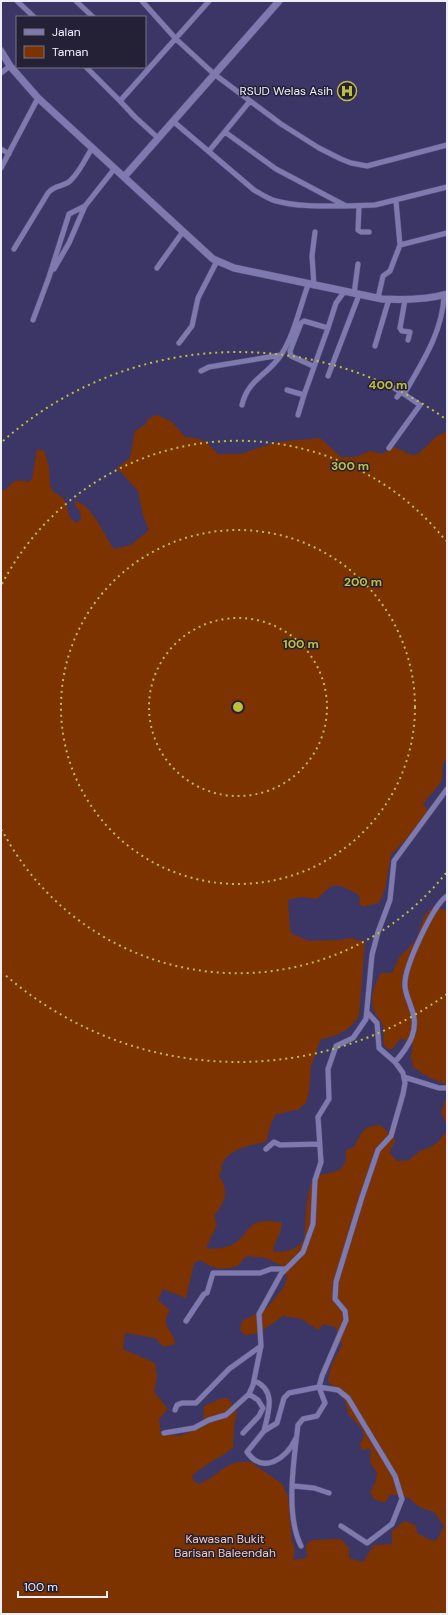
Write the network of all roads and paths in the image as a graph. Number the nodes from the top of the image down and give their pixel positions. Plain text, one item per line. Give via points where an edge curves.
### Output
1 (17, 1) edge
2 (76, 1) edge
3 (142, 1) edge
4 (209, 1) edge
5 (279, 1) edge
6 (33, 16) edge
7 (92, 16) edge
8 (176, 39) junction
9 (1, 52) edge
10 (10, 66) junction
11 (147, 67) edge
12 (87, 68) edge
13 (1, 73) edge
14 (214, 74) junction
15 (38, 98) junction
16 (120, 101) junction
17 (250, 101) junction
18 (174, 122) junction
19 (225, 132) junction
20 (158, 138) junction
21 (447, 145) edge
22 (92, 148) junction
23 (1, 149) edge
24 (209, 151) junction
25 (8, 154) junction
26 (1, 168) edge
27 (115, 168) junction
28 (124, 177) junction
29 (447, 187) edge
30 (323, 194) junction
31 (396, 201) junction
32 (85, 206) junction
33 (319, 206) junction
34 (346, 206) junction
35 (359, 206) junction
36 (315, 232) dead end
37 (369, 232) dead end
38 (182, 233) junction
39 (447, 233) edge
40 (400, 245) junction
41 (14, 249) dead end
42 (217, 261) junction
43 (358, 264) dead end
44 (157, 268) dead end
45 (49, 277) junction
46 (311, 286) junction
47 (344, 292) junction
48 (356, 294) junction
49 (446, 294) edge
50 (378, 298) junction
51 (389, 299) junction
52 (405, 300) junction
53 (33, 320) dead end
54 (328, 328) junction
55 (408, 340) dead end
56 (179, 343) dead end
57 (375, 346) dead end
58 (281, 355) junction
59 (313, 366) junction
60 (200, 371) dead end
61 (328, 376) dead end
62 (394, 388) dead end
63 (287, 390) dead end
64 (403, 393) junction
65 (304, 395) junction
66 (398, 397) dead end
67 (242, 405) dead end
68 (298, 415) dead end
69 (389, 448) dead end
70 (447, 789) edge
71 (447, 896) edge
72 (367, 1012) junction
73 (395, 1062) junction
74 (404, 1077) junction
75 (447, 1088) edge
76 (320, 1144) junction
77 (266, 1149) dead end
78 (285, 1269) junction
79 (186, 1321) dead end
80 (262, 1346) junction
81 (254, 1381) junction
82 (319, 1387) junction
83 (248, 1394) junction
84 (175, 1410) dead end
85 (264, 1431) junction
86 (164, 1433) dead end
87 (243, 1433) dead end
88 (297, 1436) junction
89 (294, 1486) junction
90 (329, 1492) dead end
91 (341, 1526) dead end
92 (301, 1546) dead end

1 - 6 street
2 - 7 street
3 - 8 street
4 - 8 street
5 - 14 main road
8 - 11 street
8 - 14 street
9 - 10 main road
10 - 13 street
10 - 15 main road
11 - 16 street
12 - 16 street
14 - 17 street
14 - 18 main road
15 - 22 main road
15 - 25 street
16 - 20 street
17 - 19 street
17 - 21 street via 319,148 351,164 361,166
18 - 20 main road
18 - 24 street
19 - 24 street
19 - 30 street via 276,169
20 - 28 main road
22 - 27 main road
22 - 41 street via 72,179 54,187 48,193
23 - 25 street
24 - 33 street via 254,190 269,199
25 - 26 street
27 - 28 main road
27 - 32 street
28 - 38 main road
29 - 31 street
30 - 33 street
30 - 34 street
31 - 35 street
31 - 40 street
32 - 45 street via 69,243
32 - 45 street via 69,214
33 - 34 street
34 - 35 street
35 - 37 street via 358,230
36 - 46 street
38 - 42 main road
38 - 44 street
39 - 40 street
40 - 50 street via 390,271 383,276
42 - 46 main road via 234,268
42 - 56 street via 198,298 192,326
43 - 48 street
45 - 53 street
46 - 47 main road
46 - 58 street
47 - 48 main road
47 - 54 street via 336,303
48 - 50 main road
48 - 61 street
49 - 52 main road
49 - 64 street via 438,330
50 - 51 main road
51 - 52 main road
51 - 57 street
52 - 55 street via 400,328 402,331 410,332
54 - 59 street
54 - 59 street via 304,321 298,330 290,351 291,356
58 - 60 street via 209,367
58 - 67 street via 264,375 248,388
59 - 65 street
62 - 64 street
63 - 65 street
64 - 66 street
64 - 69 street via 420,405
65 - 68 street
70 - 72 street via 394,861 390,900 372,955
71 - 73 street via 434,910 407,968 405,987 415,1015 416,1026 408,1045
72 - 73 street via 377,1023 379,1048
72 - 76 street via 364,1022 353,1038 339,1043 333,1051 328,1072 329,1099 318,1117
73 - 74 street
74 - 75 street
74 - 82 street via 402,1103 387,1142 378,1150 336,1282 335,1299 345,1311 346,1320
76 - 77 street via 274,1142
76 - 78 street via 321,1162 315,1180 312,1224 303,1252
78 - 79 street via 271,1269 260,1273 213,1273 207,1293
78 - 80 street via 258,1314
80 - 81 street
80 - 84 street via 229,1369 196,1402 182,1402
81 - 83 street
81 - 85 street via 261,1384 269,1396 270,1404
82 - 85 street via 289,1394 284,1398 277,1423
82 - 88 street via 325,1399 324,1408 317,1416 303,1419 298,1425
82 - 91 street via 338,1390 348,1398 395,1476 402,1499 392,1524 368,1543
83 - 86 street via 226,1415 194,1428
83 - 87 street via 258,1400 263,1408
85 - 88 street via 247,1452 256,1462 263,1464 276,1461
88 - 89 street
89 - 90 street
89 - 92 street via 292,1503 296,1535

